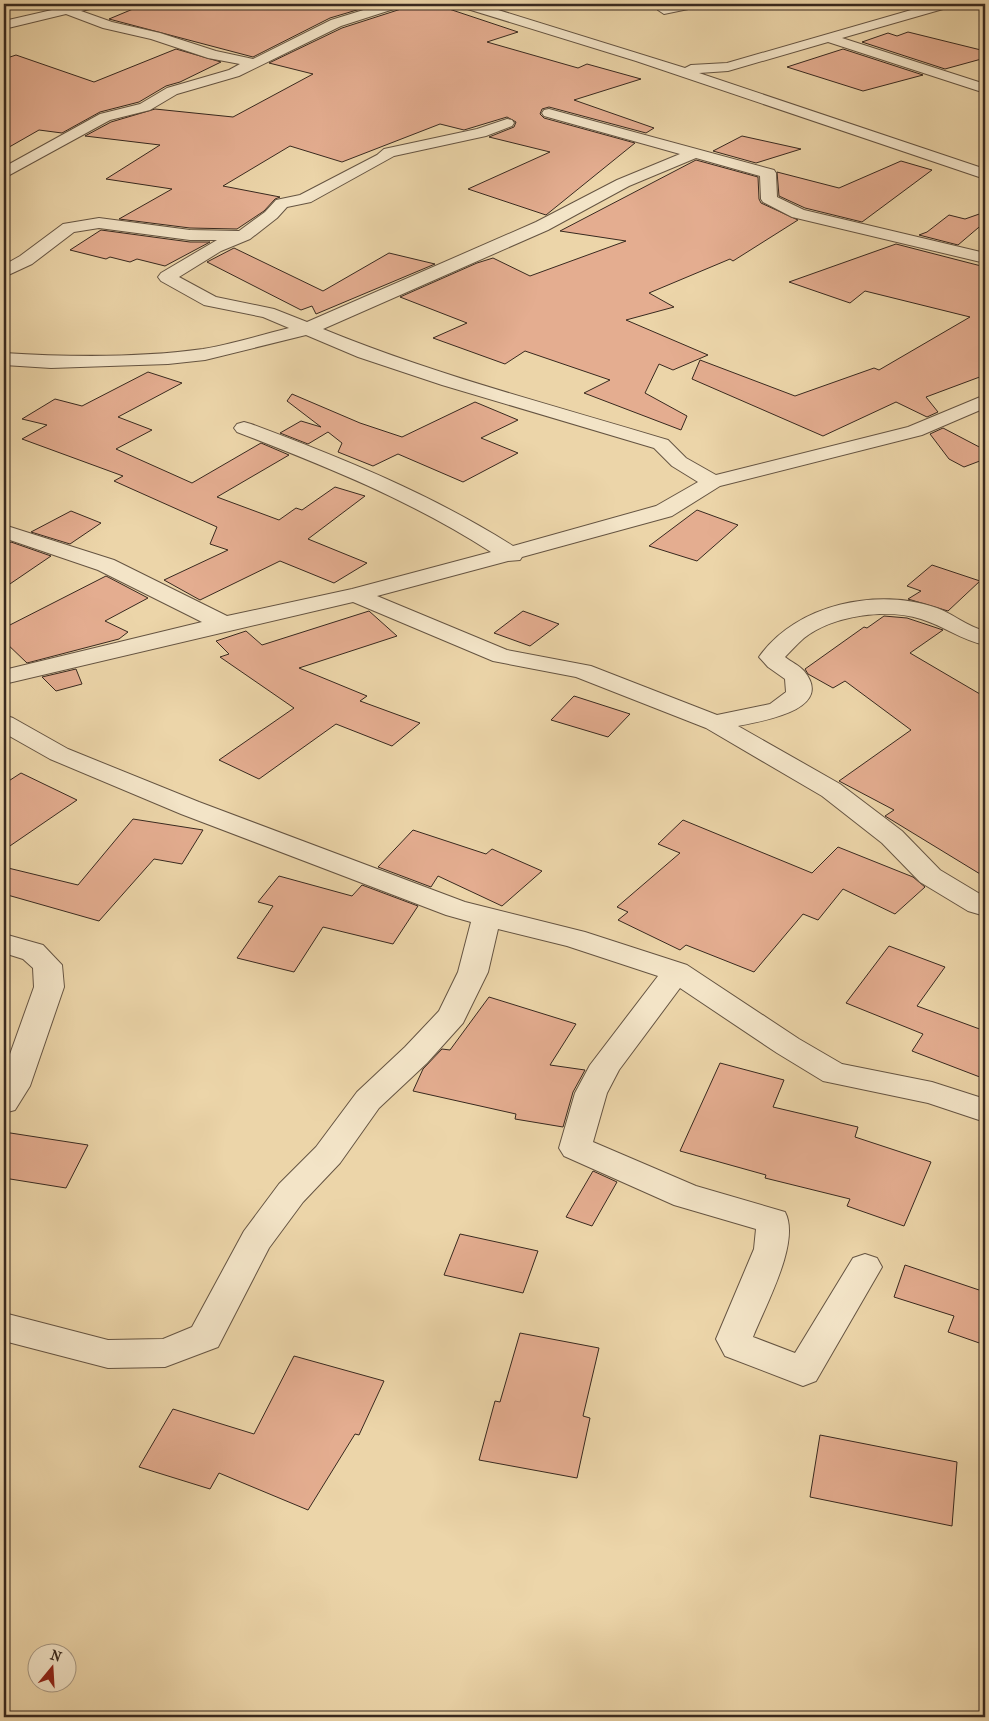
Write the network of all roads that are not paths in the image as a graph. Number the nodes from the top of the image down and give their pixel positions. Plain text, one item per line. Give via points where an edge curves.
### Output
1 (93, 4) edge
2 (394, 4) edge
3 (466, 4) edge
4 (693, 4) edge
5 (899, 4) edge
6 (945, 4) edge
7 (67, 10) junction
8 (664, 10) dead end
9 (925, 10) junction
10 (4, 25) edge
11 (829, 38) junction
12 (254, 63) junction
13 (728, 67) junction
14 (672, 69) junction
15 (956, 80) junction
16 (985, 81) edge
17 (732, 88) junction
18 (985, 89) edge
19 (549, 113) dead end
20 (507, 123) dead end
21 (694, 153) junction
22 (4, 173) edge
23 (985, 174) edge
24 (244, 235) junction
25 (985, 258) edge
26 (4, 272) edge
27 (305, 330) junction
28 (4, 360) edge
29 (985, 402) edge
30 (244, 428) dead end
31 (713, 482) junction
32 (4, 531) edge
33 (512, 555) junction
34 (355, 595) junction
35 (224, 624) junction
36 (985, 638) edge
37 (4, 677) edge
38 (4, 723) edge
39 (715, 723) junction
40 (985, 907) edge
41 (487, 917) junction
42 (4, 942) edge
43 (678, 972) junction
44 (4, 1102) edge
45 (985, 1111) edge
46 (865, 1267) dead end
47 (4, 1327) edge

1 - 7 street
2 - 12 street via 336,23
3 - 14 street
4 - 8 street
5 - 9 street
6 - 9 street
7 - 10 street
7 - 12 street via 108,26
9 - 11 street
11 - 13 street
11 - 15 street
12 - 22 street via 218,79 172,91 145,107 105,116
13 - 14 street
13 - 17 street via 728,82
14 - 17 street
15 - 16 street
15 - 18 street
17 - 23 street
19 - 21 street
20 - 24 street via 481,133 389,152 305,198 282,203
21 - 25 street via 768,173 769,199 798,214
21 - 27 street via 623,183 542,226
24 - 26 street via 190,235 99,223 69,228
24 - 27 street via 215,247 168,277 210,301 268,313
27 - 28 street via 204,354 168,358 51,362
27 - 31 street via 449,381 661,444 679,462
29 - 31 street via 915,431
30 - 33 street via 388,484
31 - 33 street via 664,511
32 - 35 street via 106,565
33 - 34 street
34 - 35 street
34 - 39 street via 501,656 582,672
35 - 37 street
36 - 39 street via 929,614 898,607 872,606 834,614 797,632 771,658 794,673 800,683 798,694 778,710
38 - 41 street via 59,754 190,808 438,903
39 - 40 street via 831,790 892,837 930,876
41 - 43 street via 575,939
41 - 47 street via 473,972 452,1016 416,1056 368,1100 328,1155 291,1193 256,1240 205,1337 164,1353 108,1354
42 - 44 street via 33,952 47,965 49,987 14,1086
43 - 45 street via 834,1073 932,1093
43 - 46 street via 606,1065 591,1093 575,1148 686,1196 773,1221 770,1249 734,1339 738,1346 803,1371

